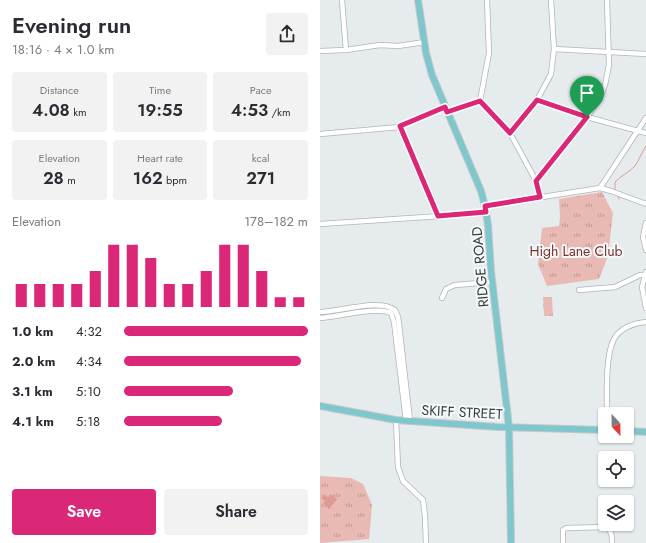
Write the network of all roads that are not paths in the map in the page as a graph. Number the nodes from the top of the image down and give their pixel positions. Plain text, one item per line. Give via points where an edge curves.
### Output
1 (342, 0) edge
2 (418, 0) edge
3 (487, 0) edge
4 (551, 0) edge
5 (607, 0) edge
6 (424, 42) junction
7 (554, 49) junction
8 (346, 50) junction
9 (320, 51) edge
10 (609, 52) junction
11 (646, 54) edge
12 (537, 100) junction
13 (480, 101) junction
14 (446, 110) junction
15 (587, 117) junction
16 (646, 118) edge
17 (400, 126) junction
18 (638, 131) junction
19 (510, 133) junction
20 (646, 133) edge
21 (320, 134) edge
22 (536, 181) junction
23 (600, 188) junction
24 (540, 197) junction
25 (646, 204) edge
26 (486, 209) junction
27 (438, 216) junction
28 (646, 223) edge
29 (320, 224) edge
30 (646, 250) edge
31 (645, 273) edge
32 (492, 282) junction
33 (579, 290) dead end
34 (442, 298) dead end
35 (646, 308) edge
36 (391, 310) junction
37 (332, 311) junction
38 (320, 312) edge
39 (332, 317) junction
40 (320, 318) edge
41 (646, 322) edge
42 (320, 406) edge
43 (607, 407) edge
44 (396, 420) junction
45 (408, 421) junction
46 (509, 427) junction
47 (598, 430) edge
48 (634, 431) edge
49 (646, 432) edge
50 (426, 543) edge
51 (511, 543) edge
52 (563, 543) edge
53 (612, 543) edge

1 - 8 street
2 - 6 main road, RIDGE ROAD
3 - 13 street via 489,53
4 - 7 street
5 - 10 street
6 - 8 street
6 - 14 main road, RIDGE ROAD via 432,75
7 - 10 street
7 - 12 street via 551,74
8 - 9 street
10 - 11 street
10 - 15 street via 605,85 600,98
12 - 15 street
12 - 19 street
13 - 14 street
13 - 19 street
14 - 17 street
14 - 26 main road, RIDGE ROAD
15 - 18 street
15 - 22 street
16 - 18 street
17 - 21 street
17 - 27 street
18 - 20 street
18 - 23 street
19 - 22 street
22 - 24 street
23 - 24 street
23 - 25 street
24 - 26 street
26 - 27 street
26 - 32 main road, RIDGE ROAD
27 - 29 street
28 - 30 street via 643,237
31 - 33 street via 615,287
31 - 35 street via 642,286
32 - 34 street via 454,285 446,289
32 - 46 main road, RIDGE ROAD
36 - 37 street via 386,306 362,306
36 - 39 street
36 - 45 street via 395,310 398,317
37 - 38 street
37 - 39 street
39 - 40 street
41 - 43 street via 623,329 614,340 609,356
42 - 44 main road, SKIFF STREET
44 - 45 main road, SKIFF STREET
44 - 50 street via 398,467 403,481 423,500
45 - 46 main road, SKIFF STREET
46 - 47 main road, SKIFF STREET
46 - 51 main road, RIDGE ROAD
48 - 49 main road
52 - 53 street via 563,530 566,528 606,527 610,529

